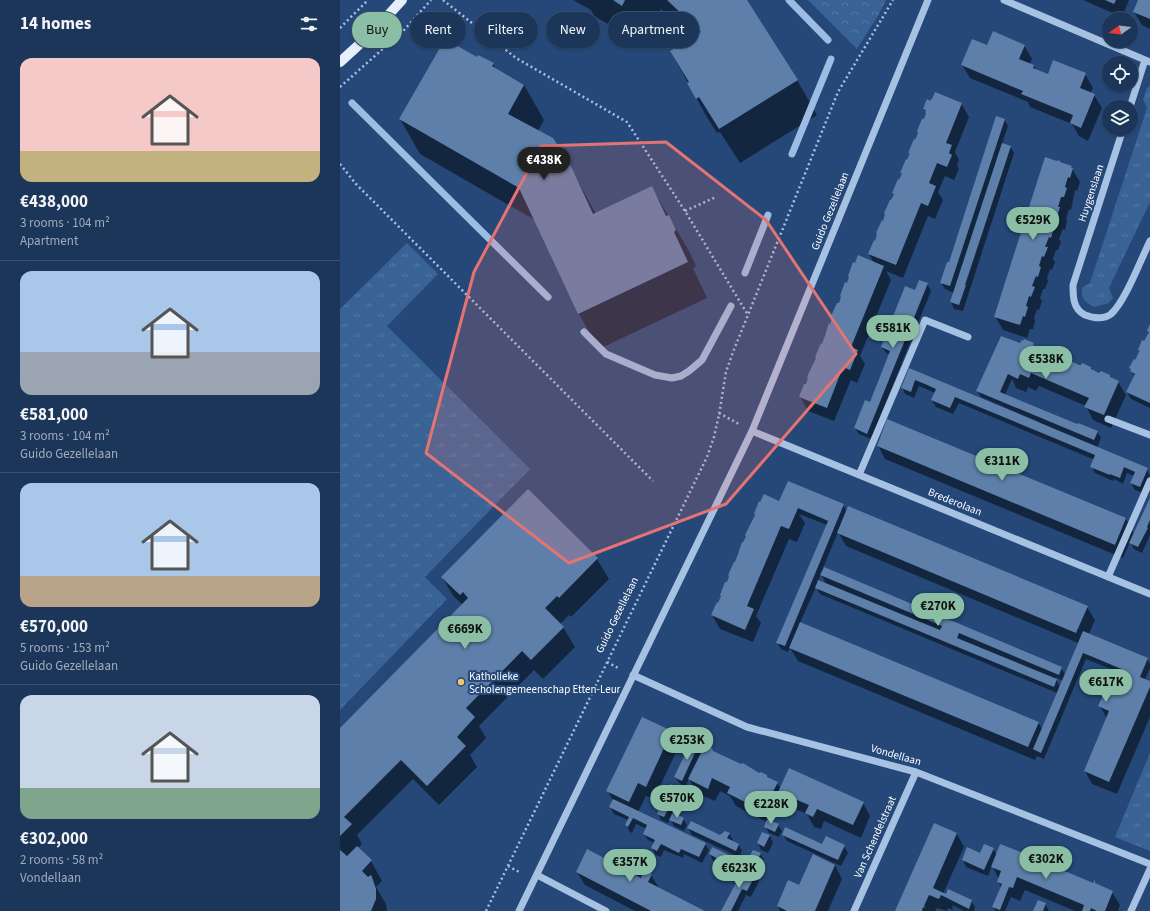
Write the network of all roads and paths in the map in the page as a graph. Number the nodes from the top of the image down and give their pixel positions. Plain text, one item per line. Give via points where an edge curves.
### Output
1 (368, 0) edge
2 (402, 0) edge
3 (431, 0) edge
4 (443, 0) edge
5 (893, 0) edge
6 (928, 0) edge
7 (1004, 0) edge
8 (340, 28) edge
9 (1148, 61) edge
10 (340, 62) edge
11 (340, 87) edge
12 (1133, 100) edge
13 (1121, 136) edge
14 (340, 164) edge
15 (716, 197) dead end
16 (685, 211) junction
17 (1150, 241) edge
18 (748, 315) junction
19 (968, 337) dead end
20 (719, 413) junction
21 (1108, 419) dead end
22 (752, 431) junction
23 (1150, 435) edge
24 (859, 474) junction
25 (652, 481) dead end
26 (1150, 481) edge
27 (1108, 577) junction
28 (1150, 594) edge
29 (634, 675) junction
30 (916, 772) junction
31 (1150, 864) edge
32 (1150, 869) edge
33 (536, 875) junction
34 (486, 911) edge
35 (520, 911) edge
36 (606, 911) edge
37 (854, 911) edge
38 (1131, 911) edge

1 - 8 path
2 - 10 main road via 374,31
3 - 11 path via 404,30
4 - 16 path via 516,58 627,122
5 - 18 path, Guido Gezellelaan via 838,92
6 - 22 street, Guido Gezellelaan
7 - 9 street
9 - 12 street
13 - 17 street, Huygenslaan via 1073,285 1073,300 1081,313 1095,319 1110,315 1120,304
14 - 25 path via 356,184
15 - 16 path
16 - 18 path
18 - 20 path, Guido Gezellelaan via 726,372
19 - 24 street via 925,320
20 - 22 path
20 - 34 path, Guido Gezellelaan via 707,457
21 - 23 street
22 - 24 street, Brederolaan
22 - 29 street, Guido Gezellelaan
24 - 27 street, Brederolaan
26 - 27 street
27 - 28 street, Brederolaan
29 - 30 street, Vondellaan via 747,727
29 - 33 street, Guido Gezellelaan
30 - 31 street, Vondellaan
30 - 37 street, Van Schendelstraat
32 - 38 street
33 - 35 street, Guido Gezellelaan
33 - 36 street

